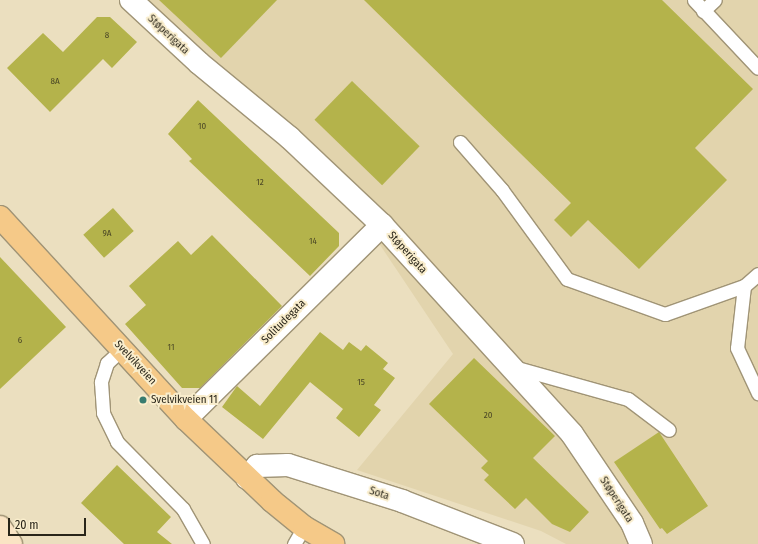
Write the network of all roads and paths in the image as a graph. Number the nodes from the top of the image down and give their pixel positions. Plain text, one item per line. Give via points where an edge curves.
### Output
1 (131, 0) edge
2 (694, 0) edge
3 (715, 0) edge
4 (703, 11) junction
5 (758, 68) edge
6 (460, 142) dead end
7 (0, 217) edge
8 (382, 225) junction
9 (758, 274) edge
10 (744, 286) junction
11 (122, 349) junction
12 (508, 364) junction
13 (758, 393) edge
14 (186, 419) junction
15 (669, 430) dead end
16 (247, 478) junction
17 (0, 527) edge
18 (299, 536) edge
19 (11, 544) edge
20 (203, 544) edge
21 (334, 544) edge
22 (513, 544) edge
23 (641, 544) edge

1 - 8 street, Støperigata via 199,63 290,138
2 - 4 lane
3 - 4 lane
4 - 5 lane
6 - 10 lane via 502,190 567,278 665,314
7 - 11 main road, Svelvikveien
8 - 12 street, Støperigata
8 - 14 street, Solitudegata
9 - 10 lane
10 - 13 lane via 737,348
11 - 14 main road, Svelvikveien
11 - 20 lane via 107,363 101,382 103,413 117,442 183,509
12 - 15 lane via 534,375 628,399
12 - 23 street, Støperigata via 572,434 632,523
14 - 16 main road, Svelvikveien
16 - 18 main road, Svelvikveien
16 - 22 street, Sota via 257,466 288,465 402,501
17 - 19 main road
18 - 21 main road, Svelvikveien

